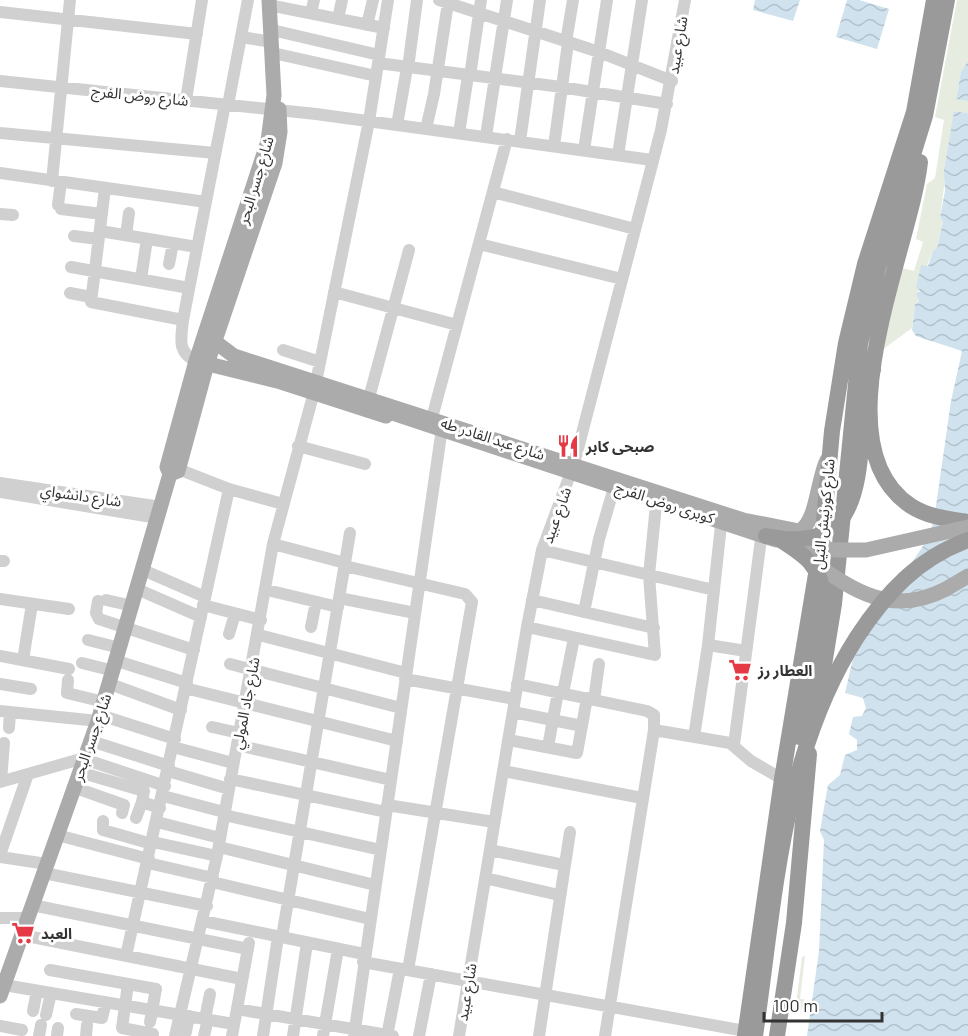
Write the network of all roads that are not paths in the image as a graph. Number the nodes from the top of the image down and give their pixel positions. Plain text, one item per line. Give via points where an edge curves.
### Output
1 (70, 0) edge
2 (202, 0) edge
3 (248, 0) edge
4 (314, 0) edge
5 (342, 0) edge
6 (373, 0) edge
7 (388, 0) edge
8 (417, 0) edge
9 (507, 0) edge
10 (540, 0) edge
11 (573, 0) edge
12 (608, 0) edge
13 (642, 0) edge
14 (684, 0) edge
15 (934, 0) edge
16 (947, 0) edge
17 (447, 2) edge
18 (269, 3) edge
19 (480, 6) edge
20 (0, 12) edge
21 (311, 13) junction
22 (338, 19) junction
23 (68, 20) junction
24 (504, 20) junction
25 (367, 25) junction
26 (384, 28) junction
27 (535, 31) junction
28 (197, 34) junction
29 (241, 37) junction
30 (272, 42) junction
31 (567, 42) junction
32 (599, 52) junction
33 (378, 65) junction
34 (633, 66) junction
35 (407, 68) junction
36 (437, 72) junction
37 (469, 76) junction
38 (496, 79) junction
39 (0, 81) edge
40 (672, 81) junction
41 (527, 82) junction
42 (60, 87) junction
43 (561, 87) junction
44 (593, 92) junction
45 (627, 98) junction
46 (186, 100) junction
47 (667, 104) junction
48 (226, 105) junction
49 (276, 105) junction
50 (369, 121) junction
51 (397, 125) junction
52 (426, 129) junction
53 (0, 133) edge
54 (459, 133) junction
55 (486, 136) junction
56 (920, 136) junction
57 (56, 139) junction
58 (513, 140) junction
59 (554, 146) junction
60 (584, 150) junction
61 (215, 153) junction
62 (618, 155) junction
63 (652, 160) junction
64 (0, 173) edge
65 (57, 181) junction
66 (105, 188) junction
67 (493, 192) junction
68 (206, 202) junction
69 (129, 213) dead end
70 (0, 214) edge
71 (13, 215) dead end
72 (98, 226) junction
73 (635, 229) junction
74 (75, 236) dead end
75 (126, 236) junction
76 (147, 239) junction
77 (173, 243) junction
78 (479, 244) junction
79 (197, 247) junction
80 (410, 250) dead end
81 (169, 264) dead end
82 (71, 267) dead end
83 (94, 270) junction
84 (141, 279) junction
85 (622, 279) junction
86 (189, 288) junction
87 (334, 292) junction
88 (70, 293) dead end
89 (91, 299) junction
90 (394, 308) junction
91 (183, 320) junction
92 (457, 325) junction
93 (283, 350) dead end
94 (212, 357) junction
95 (320, 362) junction
96 (873, 369) junction
97 (315, 387) junction
98 (348, 403) junction
99 (371, 403) junction
100 (432, 418) junction
101 (441, 435) junction
102 (298, 446) junction
103 (830, 455) junction
104 (365, 465) dead end
105 (572, 471) junction
106 (174, 472) junction
107 (0, 483) edge
108 (613, 484) junction
109 (230, 489) junction
110 (0, 492) edge
111 (283, 504) junction
112 (656, 505) junction
113 (160, 512) junction
114 (968, 522) edge
115 (722, 525) junction
116 (968, 527) edge
117 (350, 533) dead end
118 (769, 538) junction
119 (968, 540) edge
120 (273, 544) junction
121 (543, 550) junction
122 (968, 552) edge
123 (594, 562) junction
124 (345, 565) junction
125 (143, 570) junction
126 (649, 575) junction
127 (968, 576) edge
128 (816, 581) junction
129 (420, 584) junction
130 (137, 589) junction
131 (267, 590) junction
132 (714, 590) junction
133 (0, 599) edge
134 (532, 600) junction
135 (316, 602) junction
136 (339, 603) junction
137 (32, 604) junction
138 (133, 606) junction
139 (203, 606) junction
140 (69, 609) dead end
141 (584, 612) junction
142 (416, 613) junction
143 (235, 614) junction
144 (261, 620) junction
145 (311, 627) dead end
146 (527, 627) junction
147 (126, 628) junction
148 (654, 628) junction
149 (229, 634) dead end
150 (259, 635) junction
151 (94, 637) dead end
152 (574, 638) junction
153 (708, 645) junction
154 (194, 650) junction
155 (746, 651) junction
156 (329, 653) junction
157 (0, 656) edge
158 (23, 660) junction
159 (82, 663) dead end
160 (230, 664) dead end
161 (599, 664) dead end
162 (115, 666) junction
163 (253, 670) junction
164 (406, 676) junction
165 (0, 684) edge
166 (517, 684) junction
167 (186, 686) junction
168 (31, 688) dead end
169 (324, 688) junction
170 (456, 688) junction
171 (561, 693) junction
172 (515, 699) junction
173 (591, 699) junction
174 (245, 704) junction
175 (401, 708) junction
176 (181, 710) junction
177 (5, 712) edge
178 (513, 712) junction
179 (101, 713) junction
180 (553, 720) junction
181 (318, 722) junction
182 (582, 726) junction
183 (213, 727) dead end
184 (9, 728) dead end
185 (654, 730) junction
186 (694, 737) junction
187 (238, 739) junction
188 (508, 740) junction
189 (91, 741) junction
190 (397, 741) junction
191 (4, 743) dead end
192 (174, 743) junction
193 (734, 745) junction
194 (548, 747) junction
195 (311, 762) junction
196 (82, 763) junction
197 (233, 763) junction
198 (168, 769) junction
199 (503, 771) junction
200 (28, 774) junction
201 (782, 779) junction
202 (391, 780) junction
203 (0, 782) edge
204 (230, 784) junction
205 (74, 787) junction
206 (306, 795) junction
207 (162, 797) junction
208 (642, 798) junction
209 (142, 802) junction
210 (387, 809) junction
211 (122, 813) dead end
212 (224, 813) junction
213 (435, 813) junction
214 (136, 818) dead end
215 (103, 821) dead end
216 (157, 822) junction
217 (494, 822) junction
218 (300, 832) junction
219 (570, 832) dead end
220 (57, 835) junction
221 (153, 843) junction
222 (219, 847) junction
223 (381, 850) junction
224 (490, 850) junction
225 (0, 856) edge
226 (149, 861) junction
227 (294, 865) junction
228 (564, 865) junction
229 (45, 868) junction
230 (485, 878) junction
231 (212, 880) junction
232 (797, 880) junction
233 (375, 885) junction
234 (140, 892) junction
235 (559, 895) junction
236 (288, 900) junction
237 (207, 906) junction
238 (30, 911) junction
239 (0, 918) edge
240 (370, 919) junction
241 (203, 921) junction
242 (134, 925) junction
243 (251, 931) junction
244 (21, 935) junction
245 (198, 937) junction
246 (280, 937) junction
247 (307, 943) junction
248 (248, 949) junction
249 (338, 949) junction
250 (126, 956) junction
251 (364, 958) junction
252 (5, 968) edge
253 (190, 968) junction
254 (404, 969) junction
255 (431, 974) junction
256 (78, 975) junction
257 (242, 979) junction
258 (104, 980) junction
259 (468, 981) junction
260 (128, 984) junction
261 (2, 991) edge
262 (37, 991) junction
263 (55, 994) junction
264 (210, 994) dead end
265 (544, 995) junction
266 (74, 997) junction
267 (103, 1002) junction
268 (125, 1005) junction
269 (609, 1007) junction
270 (237, 1009) junction
271 (33, 1011) dead end
272 (76, 1014) dead end
273 (266, 1014) junction
274 (184, 1015) junction
275 (207, 1019) junction
276 (295, 1019) junction
277 (152, 1022) junction
278 (0, 1026) edge
279 (42, 1026) edge
280 (22, 1030) dead end
281 (233, 1030) edge
282 (324, 1030) edge
283 (355, 1033) edge
284 (116, 1034) edge
285 (181, 1034) edge
286 (748, 1034) edge
287 (204, 1036) edge
288 (263, 1036) edge
289 (293, 1036) edge
290 (389, 1036) edge
291 (419, 1036) edge
292 (459, 1036) edge
293 (539, 1036) edge
294 (605, 1036) edge
295 (765, 1036) edge
296 (777, 1036) edge

1 - 23 street
2 - 28 street
3 - 29 street
4 - 21 street
5 - 22 street
6 - 25 street
7 - 26 street, شارع جاد المولي
8 - 35 street
9 - 24 street
10 - 27 street
11 - 31 street
12 - 32 street
13 - 34 street
14 - 40 street, شارع عبيد
15 - 103 highway, شارع كورنيش النيل via 914,112 854,303
16 - 56 highway, شارع كورنيش النيل
17 - 19 street
17 - 36 street
18 - 21 street
18 - 30 main road
19 - 24 street
19 - 37 street
20 - 23 street
21 - 22 street
22 - 25 street
23 - 28 street
23 - 42 street
24 - 27 street
24 - 38 street
25 - 26 street
26 - 33 street, شارع جاد المولي
27 - 31 street
27 - 41 street
28 - 46 street
29 - 30 street
29 - 48 street
30 - 33 street
30 - 33 street
30 - 49 main road
31 - 32 street
31 - 43 street
32 - 34 street
32 - 44 street
33 - 35 street
33 - 50 street, شارع جاد المولي
34 - 40 street
34 - 45 street
35 - 36 street
35 - 51 street
36 - 37 street
36 - 52 street
37 - 38 street
37 - 54 street
38 - 41 street
38 - 55 street
39 - 42 street, شارع روض الفرج
40 - 47 street, شارع عبيد
41 - 43 street
41 - 58 street
42 - 46 street, شارع روض الفرج
42 - 57 street
43 - 44 street
43 - 59 street
44 - 45 street
44 - 60 street
45 - 47 street
45 - 62 street
46 - 48 street, شارع روض الفرج
47 - 63 street, شارع عبيد
48 - 49 street, شارع روض الفرج
48 - 61 street
49 - 50 street, شارع روض الفرج
49 - 94 main road, شارع جسر البحر
49 - 94 main road, شارع جسر البحر via 280,132 275,163
50 - 51 street, شارع روض الفرج
50 - 87 street, شارع جاد المولي
51 - 52 street, شارع روض الفرج
52 - 54 street, شارع روض الفرج
53 - 57 street
54 - 55 street, شارع روض الفرج
55 - 58 street, شارع روض الفرج
56 - 96 highway via 918,178 884,305
56 - 232 highway, شارع كورنيش النيل via 878,268 860,344 834,604 808,758
57 - 61 street
57 - 65 street
58 - 59 street, شارع روض الفرج
58 - 67 street
59 - 60 street, شارع روض الفرج
60 - 62 street, شارع روض الفرج
61 - 68 street
62 - 63 street, شارع روض الفرج
63 - 73 street, شارع عبيد
64 - 65 street
65 - 66 street
65 - 72 street via 59,207
66 - 68 street
66 - 72 street
67 - 73 street
67 - 78 street
68 - 79 street
69 - 75 street
70 - 71 street
72 - 74 street
72 - 75 street
72 - 83 street
73 - 85 street, شارع عبيد
75 - 76 street
76 - 77 street
76 - 84 street
77 - 79 street
77 - 81 street
78 - 85 street
78 - 92 street
79 - 86 street
80 - 90 street
82 - 83 street
83 - 84 street
83 - 89 street
84 - 86 street
85 - 105 street, شارع عبيد
86 - 91 street
87 - 90 street
87 - 95 street, شارع جاد المولي
88 - 89 street
89 - 91 street
90 - 92 street
90 - 99 street
91 - 94 street via 181,348 185,355
92 - 100 street
93 - 95 street
94 - 97 main road, شارع عبد القادر طه
94 - 106 main road, شارع جسر البحر via 167,467
95 - 97 street, شارع جاد المولي
96 - 114 highway, bridge via 872,430 882,473 911,506 938,518
96 - 118 highway, bridge via 866,394 856,491 845,514 813,537
97 - 98 main road, شارع عبد القادر طه
97 - 99 main road, شارع عبد القادر طه
97 - 102 street, شارع جاد المولي
98 - 99 main road, كوبرى روض الفرج
98 - 101 main road, شارع عبد القادر طه
99 - 100 main road, شارع عبد القادر طه
99 - 118 main road, كوبرى روض الفرج, bridge
100 - 105 main road, شارع عبد القادر طه
101 - 105 main road, شارع عبد القادر طه
101 - 129 street
102 - 104 street
102 - 111 street, شارع جاد المولي
103 - 108 main road, شارع عبد القادر طه via 810,520 804,529 793,532
103 - 128 highway, شارع كورنيش النيل
105 - 108 main road, شارع عبد القادر طه
105 - 121 street, شارع عبيد
106 - 109 street
106 - 113 main road, شارع جسر البحر
107 - 113 street, شارع دانشواي
108 - 112 main road, شارع عبد القادر طه
108 - 118 main road, كوبرى روض الفرج, bridge via 748,527
108 - 123 street
109 - 111 street
109 - 139 street
110 - 113 street, شارع دانشواي
111 - 120 street, شارع جاد المولي
112 - 115 main road, شارع عبد القادر طه
112 - 126 street
113 - 125 main road, شارع جسر البحر
115 - 118 main road, شارع عبد القادر طه
115 - 132 street
116 - 118 main road, كوبرى روض الفرج, bridge via 849,551
117 - 124 street
118 - 127 main road, كوبرى روض الفرج, bridge via 879,600 921,600
118 - 128 main road, شارع عبد القادر طه via 799,560
118 - 155 street
118 - 232 highway, bridge via 814,566 824,598 786,815 788,846
119 - 286 highway, bridge via 918,566 885,597 840,666 818,709 801,761 782,847
120 - 124 street
120 - 131 street, شارع جاد المولي
121 - 123 street
121 - 134 street, شارع عبيد
122 - 295 highway via 942,564 904,592 860,653 827,715 799,803
123 - 126 street
123 - 141 street
124 - 129 street
124 - 136 street
125 - 130 main road, شارع جسر البحر
125 - 139 street
126 - 132 street
126 - 148 street
128 - 201 highway, شارع كورنيش النيل
129 - 142 street
129 - 170 street via 468,595 472,602
130 - 138 main road, شارع جسر البحر
130 - 139 street
131 - 135 street
131 - 144 street, شارع جاد المولي
132 - 153 street
133 - 137 street
134 - 141 street
134 - 146 street, شارع عبيد
135 - 136 street
135 - 145 street
136 - 142 street
136 - 156 street
137 - 140 street
137 - 158 street
138 - 147 main road, شارع جسر البحر
138 - 147 street via 102,600 98,618
139 - 143 street
139 - 154 street
141 - 148 street
142 - 164 street
143 - 144 street
143 - 149 street
144 - 150 street, شارع جاد المولي
146 - 152 street
146 - 166 street, شارع عبيد
147 - 154 street
147 - 162 main road, شارع جسر البحر
148 - 152 street via 657,653 653,657
150 - 156 street
150 - 163 street, شارع جاد المولي
151 - 162 street
152 - 171 street
153 - 155 street
153 - 186 street
154 - 167 street
155 - 193 street
156 - 164 street
156 - 169 street
157 - 158 street
158 - 179 street via 68,675 67,693
159 - 162 street
160 - 163 street
161 - 173 street
162 - 167 street
162 - 176 street
162 - 179 main road, شارع جسر البحر
163 - 169 street
163 - 174 street, شارع جاد المولي
164 - 170 street
164 - 175 street
165 - 168 street
166 - 171 street
166 - 172 street, شارع عبيد
167 - 174 street
167 - 176 street
169 - 175 street
169 - 181 street
170 - 172 street
170 - 213 street
171 - 173 street
171 - 180 street
172 - 178 street, شارع عبيد
173 - 182 street
173 - 185 street via 651,712
174 - 181 street
174 - 187 street, شارع جاد المولي
175 - 190 street
176 - 192 street
177 - 179 street
177 - 184 street
178 - 180 street
178 - 188 street, شارع عبيد
179 - 189 main road, شارع جسر البحر
179 - 192 street
180 - 182 street
180 - 194 street
181 - 190 street
181 - 195 street
182 - 194 street via 576,753
183 - 187 street
185 - 186 street
185 - 208 street
186 - 193 street
187 - 195 street
187 - 197 street, شارع جاد المولي
188 - 194 street
188 - 199 street, شارع عبيد
189 - 196 main road, شارع جسر البحر
189 - 198 street
190 - 202 street
191 - 203 street
192 - 197 street
192 - 198 street
193 - 201 street via 751,761
195 - 202 street
195 - 206 street
196 - 200 street
196 - 205 main road, شارع جسر البحر
196 - 207 street
196 - 209 street via 144,791
197 - 204 street, شارع جاد المولي
198 - 204 street
198 - 207 street
199 - 208 street
199 - 217 street, شارع عبيد
200 - 203 street
200 - 225 street
201 - 286 highway, شارع كورنيش النيل
202 - 210 street
204 - 206 street
204 - 212 street, شارع جاد المولي
205 - 211 street via 124,805
205 - 220 main road, شارع جسر البحر
206 - 210 street
206 - 218 street
207 - 209 street
207 - 212 street
207 - 216 street
208 - 269 street
209 - 214 street
210 - 213 street
210 - 223 street
212 - 218 street
212 - 222 street, شارع جاد المولي
213 - 217 street
213 - 254 street
215 - 221 street via 103,830
216 - 221 street
216 - 222 street
217 - 224 street, شارع عبيد
218 - 223 street
218 - 227 street
219 - 228 street
220 - 226 street
220 - 229 main road, شارع جسر البحر
221 - 222 street
221 - 226 street
222 - 227 street
222 - 231 street, شارع جاد المولي
223 - 233 street
224 - 228 street
224 - 230 street, شارع عبيد
225 - 229 street
226 - 231 street
226 - 234 street
227 - 233 street
227 - 236 street
228 - 235 street
229 - 234 street
229 - 238 main road, شارع جسر البحر
230 - 235 street
230 - 259 street, شارع عبيد
231 - 236 street
231 - 237 street, شارع جاد المولي
232 - 296 highway, شارع كورنيش النيل
233 - 240 street
234 - 237 street
234 - 242 street
235 - 265 street
236 - 240 street
236 - 246 street
237 - 241 street, شارع جاد المولي
238 - 239 street
238 - 242 street
238 - 244 main road, شارع جسر البحر
240 - 251 street
241 - 243 street
241 - 245 street, شارع جاد المولي
242 - 245 street
242 - 250 street
243 - 246 street
243 - 248 street
244 - 250 street
244 - 252 main road, شارع جسر البحر
245 - 248 street
245 - 253 street, شارع جاد المولي
246 - 247 street
246 - 273 street
247 - 249 street
247 - 276 street
248 - 257 street
249 - 251 street
249 - 282 street
250 - 253 street
251 - 254 street
251 - 283 street
252 - 261 main road, شارع جسر البحر
253 - 257 street
253 - 274 street, شارع جاد المولي
254 - 255 street
254 - 290 street
255 - 259 street
255 - 291 street
256 - 258 street
256 - 263 street via 56,971
256 - 266 street
257 - 270 street
258 - 260 street
258 - 267 street
259 - 265 street
259 - 292 street, شارع عبيد
260 - 268 street
260 - 277 street via 155,989
261 - 262 street
262 - 263 street
262 - 271 street
263 - 266 street
263 - 279 street
264 - 275 street
265 - 269 street
265 - 293 street
266 - 267 street
267 - 268 street
267 - 272 street via 102,1018
268 - 277 street
268 - 284 street
269 - 286 street
269 - 294 street
270 - 273 street
270 - 281 street
273 - 276 street
273 - 288 street
274 - 275 street
274 - 277 street
274 - 285 street, شارع جاد المولي
275 - 281 street
275 - 287 street
276 - 282 street
276 - 289 street
277 - 284 street
278 - 280 street
282 - 283 street
283 - 290 street

